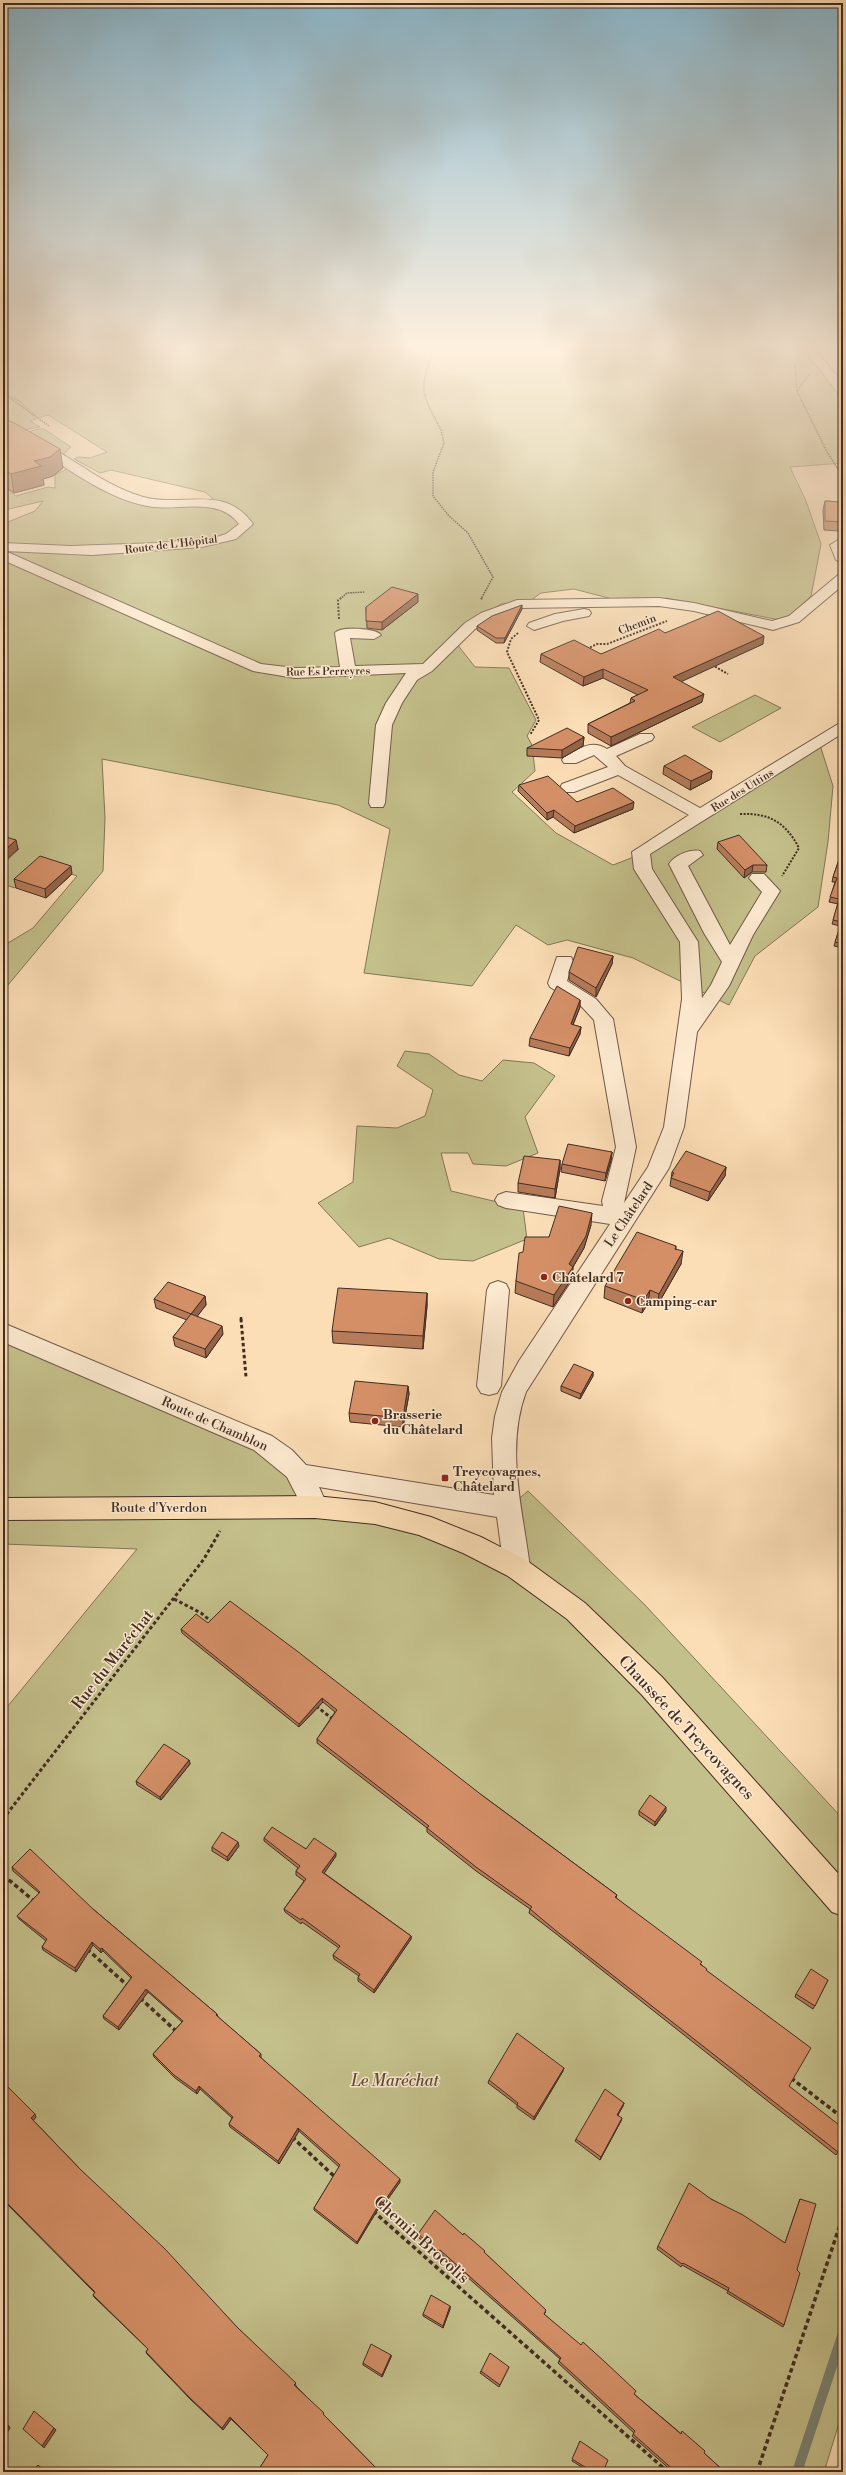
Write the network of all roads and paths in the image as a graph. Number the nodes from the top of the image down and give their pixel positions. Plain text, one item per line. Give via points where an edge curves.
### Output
1 (68, 462) edge
2 (438, 462) edge
3 (834, 462) edge
4 (843, 476) edge
5 (843, 541) edge
6 (3, 546) edge
7 (3, 555) edge
8 (843, 560) edge
9 (843, 578) edge
10 (365, 592) dead end
11 (606, 602) junction
12 (486, 616) junction
13 (671, 619) dead end
14 (534, 626) joint
15 (342, 633) junction
16 (374, 635) dead end
17 (587, 652) edge
18 (708, 662) edge
19 (427, 668) junction
20 (348, 671) junction
21 (728, 674) dead end
22 (843, 726) edge
23 (530, 735) dead end
24 (646, 737) dead end
25 (606, 754) junction
26 (570, 760) dead end
27 (619, 769) junction
28 (568, 788) dead end
29 (377, 803) dead end
30 (700, 816) junction
31 (641, 852) joint
32 (694, 855) dead end
33 (758, 878) dead end
34 (771, 892) junction
35 (564, 961) dead end
36 (731, 961) junction
37 (687, 1031) junction
38 (506, 1200) dead end
39 (619, 1219) junction
40 (498, 1290) dead end
41 (241, 1317) dead end
42 (3, 1332) edge
43 (246, 1376) dead end
44 (489, 1386) dead end
45 (301, 1474) junction
46 (225, 1507) junction
47 (315, 1507) junction
48 (508, 1508) junction
49 (3, 1509) edge
50 (517, 1568) junction
51 (174, 1599) junction
52 (219, 1628) edge
53 (310, 1701) edge
54 (341, 1726) edge
55 (3, 1819) edge
56 (3, 1875) edge
57 (843, 1901) edge
58 (38, 1905) edge
59 (85, 1947) edge
60 (132, 1990) edge
61 (138, 1996) edge
62 (179, 2034) edge
63 (786, 2074) edge
64 (843, 2118) edge
65 (290, 2136) edge
66 (337, 2179) edge
67 (366, 2205) edge
68 (843, 2216) edge
69 (668, 2472) edge
70 (758, 2472) edge

1 - 6 street, Route de L'Hôpital via 142,501 219,504 236,511 246,524 237,534 211,542 146,549 88,552 42,551
2 - 12 path via 433,470 432,496 468,533 493,578 478,605
3 - 4 path
5 - 8 street via 837,545
7 - 20 street, Rue Es Perreyres via 258,668 295,673
9 - 11 street via 794,619 773,626 687,606 659,602
10 - 15 path via 347,593 338,600
11 - 12 street via 517,604
11 - 14 street via 602,609 560,617
12 - 19 street via 470,626
13 - 17 path, Chemin via 607,644 586,647
14 - 23 path via 513,636 508,645 507,659 512,671 523,685 539,720
15 - 16 street
15 - 20 street
18 - 21 path
19 - 20 street, Rue Es Perreyres
19 - 29 street via 412,677 394,703 384,725
22 - 30 street, Rue des Uttins
24 - 25 street
25 - 26 street via 594,748
25 - 27 street
27 - 28 street
27 - 30 street
30 - 31 street, Rue des Uttins
30 - 34 path via 761,813 776,818 792,832 799,848
31 - 37 street, Le Châtelard via 643,869 689,942 692,999
32 - 36 street via 678,864 713,933
33 - 34 street
34 - 36 street
35 - 39 street via 557,983 589,1003 603,1019 626,1147 613,1201
36 - 37 street via 720,986
37 - 39 street, Le Châtelard via 674,1127 658,1168
38 - 39 street
39 - 48 street, Le Châtelard via 513,1395 504,1440 504,1483
40 - 44 street
41 - 43 path
42 - 45 street, Route de Chamblon via 263,1443 286,1458
45 - 47 street, Route de Chamblon
45 - 48 street
46 - 47 main road, Route d'Yverdon
46 - 49 main road, Route d'Yverdon
46 - 51 path, Rue du Maréchat via 222,1527 215,1543
47 - 50 main road via 375,1513 422,1525 472,1545
48 - 50 street, Le Châtelard
50 - 57 main road, Chaussée de Treycovagnes via 576,1611 652,1686
51 - 52 path via 201,1613
51 - 55 path, Rue du Maréchat
53 - 54 path
56 - 58 path
59 - 60 path
61 - 62 path
63 - 64 path
65 - 66 path
67 - 69 path, Chemin Brocolis
68 - 70 path

